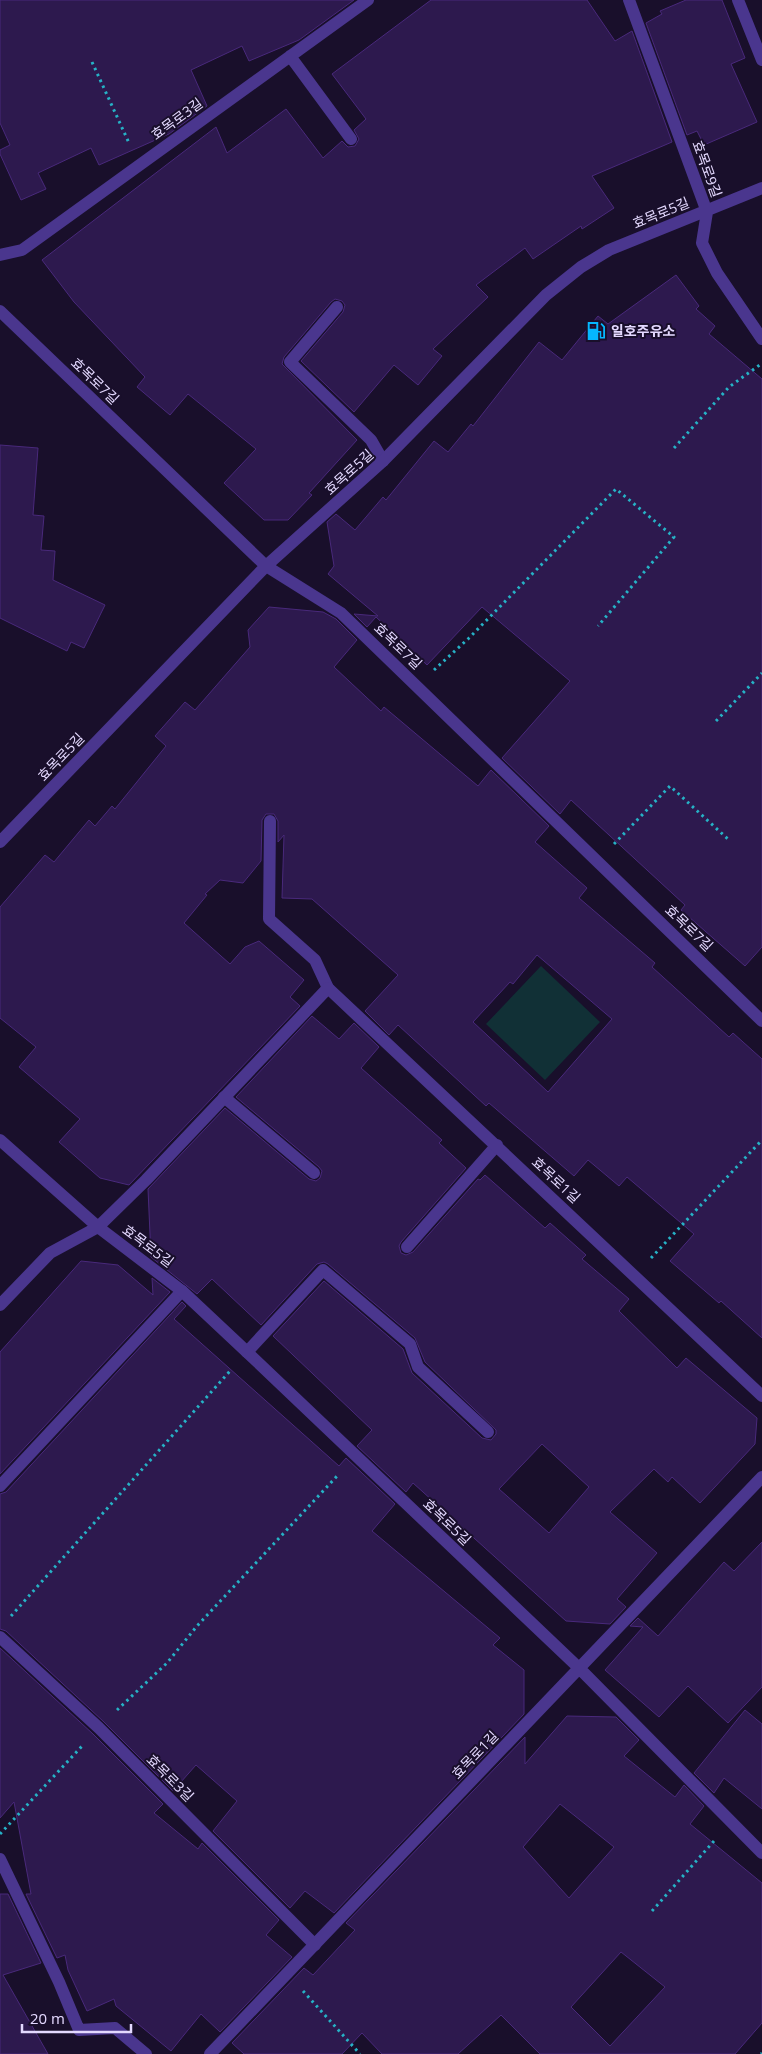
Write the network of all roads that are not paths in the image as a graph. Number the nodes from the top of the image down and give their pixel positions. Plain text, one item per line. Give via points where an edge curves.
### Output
1 (368, 0) edge
2 (629, 0) edge
3 (738, 0) edge
4 (290, 56) junction
5 (762, 60) edge
6 (351, 139) dead end
7 (762, 188) edge
8 (707, 212) junction
9 (0, 255) edge
10 (337, 306) dead end
11 (0, 310) edge
12 (762, 339) edge
13 (383, 461) junction
14 (266, 566) junction
15 (270, 821) dead end
16 (0, 842) edge
17 (328, 988) junction
18 (762, 1021) edge
19 (224, 1097) junction
20 (0, 1140) edge
21 (496, 1145) junction
22 (314, 1173) dead end
23 (98, 1227) junction
24 (407, 1247) dead end
25 (182, 1291) junction
26 (0, 1305) edge
27 (247, 1352) junction
28 (762, 1396) edge
29 (488, 1432) dead end
30 (762, 1477) edge
31 (0, 1486) edge
32 (0, 1637) edge
33 (579, 1668) junction
34 (762, 1853) edge
35 (0, 1859) edge
36 (315, 1946) junction
37 (146, 2054) edge
38 (210, 2054) edge

1 - 4 street, 효목로3길
2 - 8 street, 효목로9길
3 - 5 street
4 - 6 street
4 - 9 street, 효목로3길 via 22,250
7 - 8 street, 효목로5길
8 - 12 street, 효목로9길 via 702,243 717,273
8 - 13 street, 효목로5길 via 609,250 581,267 546,295
10 - 13 street via 290,362 371,440
11 - 14 street, 효목로7길
13 - 14 street, 효목로5길
14 - 16 street, 효목로5길
14 - 18 street, 효목로7길 via 341,613
15 - 17 street via 269,919 315,960
17 - 19 street, 효목로5길
17 - 21 street, 효목로1길
19 - 22 street
19 - 23 street, 효목로5길
20 - 23 street, 효목로5길
21 - 24 street
21 - 28 street, 효목로1길
23 - 25 street, 효목로5길
23 - 26 street, 효목로5길 via 50,1253
25 - 27 street, 효목로5길
25 - 31 street
27 - 29 street via 323,1270 410,1344 418,1367
27 - 33 street, 효목로5길
30 - 33 street, 효목로1길
32 - 36 street, 효목로3길 via 99,1728
33 - 34 street, 효목로5길
33 - 36 street, 효목로1길
35 - 37 street via 79,2030 115,2028
36 - 38 street, 효목로1길

